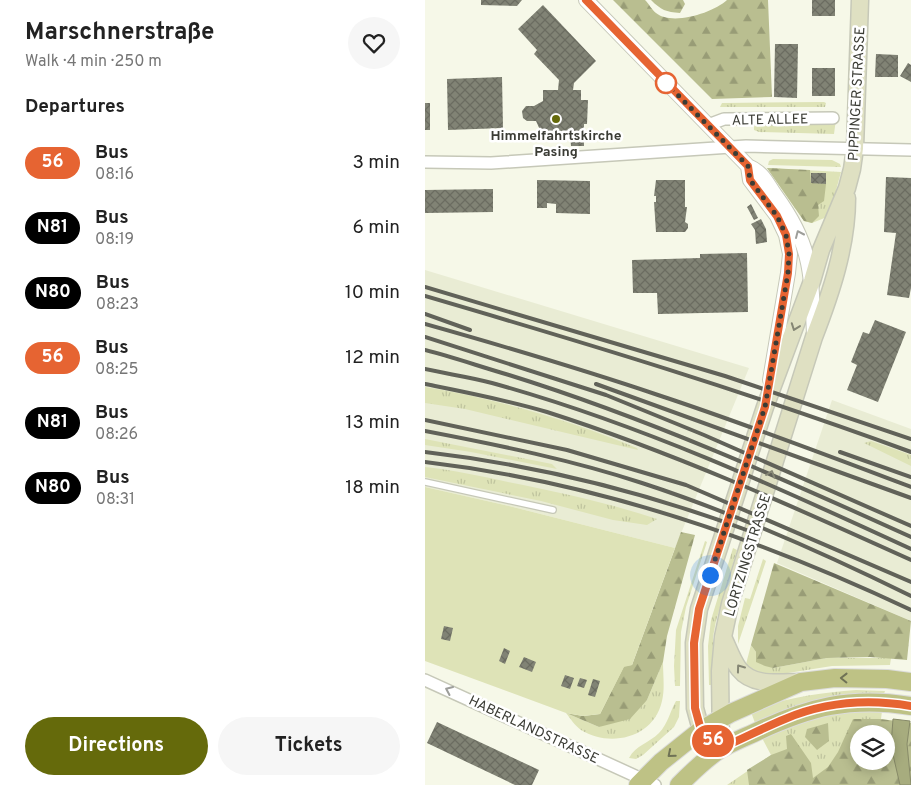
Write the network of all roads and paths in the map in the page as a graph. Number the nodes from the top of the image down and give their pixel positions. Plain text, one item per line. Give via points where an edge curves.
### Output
1 (586, 0) edge
2 (860, 0) edge
3 (833, 118) dead end
4 (708, 125) junction
5 (729, 147) junction
6 (855, 148) junction
7 (911, 150) edge
8 (425, 162) edge
9 (748, 166) junction
10 (847, 188) junction
11 (812, 281) junction
12 (814, 338) junction
13 (765, 407) junction
14 (425, 482) edge
15 (553, 510) dead end
16 (723, 637) junction
17 (425, 680) edge
18 (801, 682) junction
19 (911, 682) edge
20 (911, 706) edge
21 (721, 719) junction
22 (701, 730) junction
23 (721, 748) junction
24 (645, 783) edge
25 (679, 785) edge

1 - 4 street, ALTE ALLEE
2 - 6 main road, PIPPINGER STRASSE
3 - 4 street, ALTE ALLEE via 724,120
4 - 5 street, ALTE ALLEE
5 - 6 street
5 - 8 street via 491,163
5 - 9 street, ALTE ALLEE
6 - 7 street
6 - 10 main road, PIPPINGER STRASSE
11 -> 9 street, ALTE ALLEE via 806,250 789,213 759,171
9 - 13 street, ALTE ALLEE via 750,180 777,216 786,235 789,254
10 - 11 main road, PIPPINGER STRASSE via 824,242
10 - 12 main road, PIPPINGER STRASSE via 847,212 837,271
11 - 12 street, ALTE ALLEE
11 -> 13 main road, LORTZINGSTRASSE
16 -> 12 main road, LORTZINGSTRASSE via 730,604
13 - 22 main road, LORTZINGSTRASSE via 699,609 693,683
14 - 15 lane
18 -> 16 main road via 751,680 738,668
16 - 21 main road, LORTZINGSTRASSE
24 -> 17 street, HABERLANDSTRASSE
19 -> 18 main road via 835,678
18 - 21 main road
20 - 23 main road via 854,702 819,708 786,718
21 - 22 main road
21 - 23 main road, LORTZINGSTRASSE
22 - 23 main road
22 -> 24 main road via 661,762
23 - 25 main road

